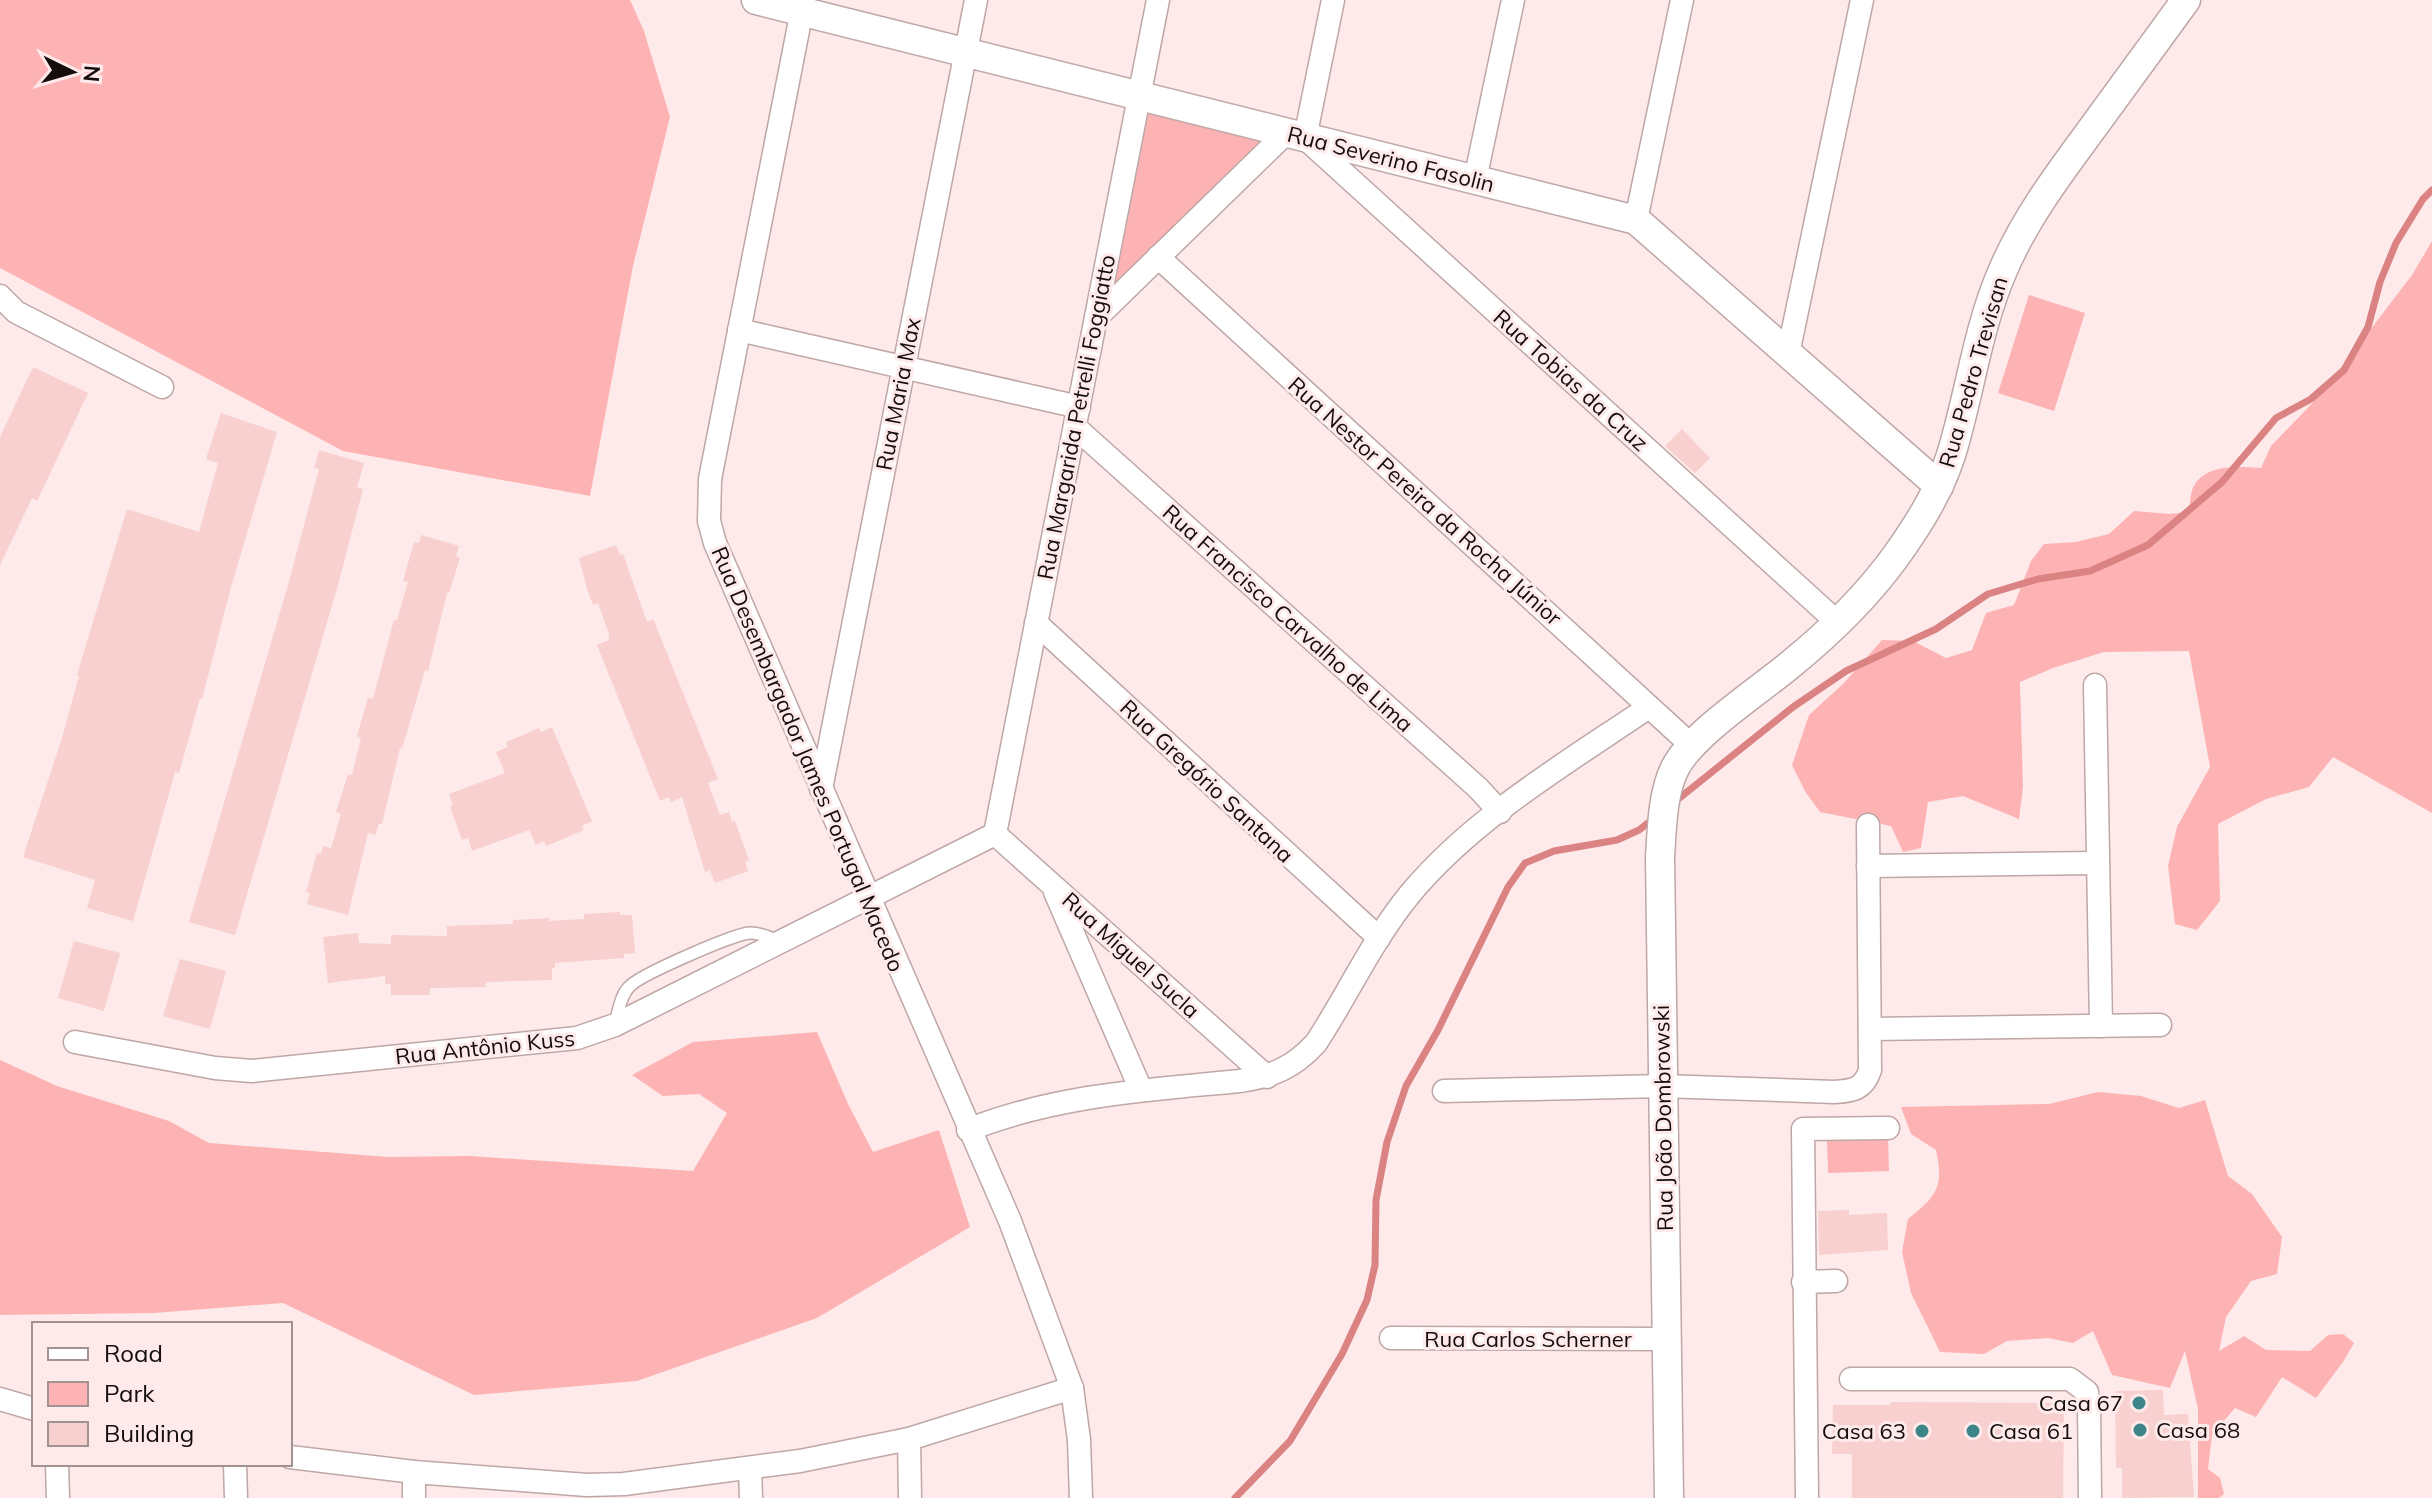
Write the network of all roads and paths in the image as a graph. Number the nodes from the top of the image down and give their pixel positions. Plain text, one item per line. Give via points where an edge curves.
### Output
1 (756, 0) edge
2 (976, 0) edge
3 (1158, 0) edge
4 (1333, 0) edge
5 (1513, 0) edge
6 (1682, 0) edge
7 (1862, 0) edge
8 (2186, 0) edge
9 (803, 6) edge
10 (966, 53) junction
11 (1139, 96) junction
12 (1295, 135) junction
13 (1475, 180) junction
14 (1636, 220) junction
15 (1158, 257) junction
16 (0, 296) edge
17 (1096, 318) junction
18 (739, 330) junction
19 (1788, 354) junction
20 (904, 368) junction
21 (162, 387) dead end
22 (1077, 417) junction
23 (1939, 486) junction
24 (1837, 622) junction
25 (1036, 623) junction
26 (2095, 685) dead end
27 (1649, 707) junction
28 (1691, 745) junction
29 (821, 789) junction
30 (1500, 812) junction
31 (1868, 825) dead end
32 (995, 834) junction
33 (2098, 863) junction
34 (1868, 866) junction
35 (1051, 884) junction
36 (868, 897) junction
37 (1379, 938) junction
38 (2160, 1025) dead end
39 (2101, 1026) junction
40 (1870, 1029) junction
41 (75, 1042) dead end
42 (1267, 1077) junction
43 (1662, 1086) junction
44 (1141, 1090) junction
45 (1444, 1091) dead end
46 (1888, 1128) dead end
47 (968, 1130) junction
48 (1836, 1281) dead end
49 (1803, 1282) junction
50 (1391, 1338) dead end
51 (1666, 1339) junction
52 (1851, 1379) dead end
53 (1072, 1388) junction
54 (0, 1399) edge
55 (32, 1408) edge
56 (909, 1439) junction
57 (292, 1457) edge
58 (57, 1466) edge
59 (235, 1466) edge
60 (750, 1469) junction
61 (414, 1472) junction
62 (587, 1491) edge
63 (58, 1498) edge
64 (236, 1498) edge
65 (414, 1498) edge
66 (751, 1498) edge
67 (910, 1498) edge
68 (1081, 1498) edge
69 (1669, 1498) edge
70 (1807, 1498) edge
71 (2090, 1498) edge

1 - 9 street, Rua Severino Fasolin
2 - 10 street, Rua Maria Max
3 - 11 street, Rua Margarida Petrelli Foggiatto
4 - 12 street
5 - 13 street
6 - 14 street
7 - 19 street
8 - 23 street, Rua Pedro Trevisan via 2064,166 2010,257 1987,311
9 - 10 street, Rua Severino Fasolin
9 - 18 street, Rua Desembargador James Portugal Macedo
10 - 11 street, Rua Severino Fasolin
10 - 20 street, Rua Maria Max
11 - 12 street, Rua Severino Fasolin
11 - 17 street, Rua Margarida Petrelli Foggiatto
12 - 13 street, Rua Severino Fasolin
12 - 15 street
12 - 24 street, Rua Tobias da Cruz
13 - 14 street, Rua Severino Fasolin
14 - 19 street, Rua Severino Fasolin
15 - 17 street
15 - 27 street, Rua Nestor Pereira da Rocha Júnior
16 - 21 street via 16,312
17 - 22 street, Rua Margarida Petrelli Foggiatto
18 - 20 street, Rua Francisco Carvalho de Lima
18 - 29 street, Rua Desembargador James Portugal Macedo via 710,479 709,521
19 - 23 street, Rua Severino Fasolin
20 - 22 street, Rua Francisco Carvalho de Lima
20 - 29 street, Rua Maria Max
22 - 25 street, Rua Margarida Petrelli Foggiatto
22 - 30 street, Rua Francisco Carvalho de Lima
23 - 24 street, Rua Pedro Trevisan via 1895,558
24 - 28 street, Rua Pedro Trevisan
25 - 32 street, Rua Margarida Petrelli Foggiatto
25 - 37 street, Rua Gregório Santana
26 - 33 street
27 - 28 street, Rua Nestor Pereira da Rocha Júnior
27 - 30 street
28 - 43 street, Rua João Dombrowski via 1674,770 1661,838
29 - 36 street, Rua Desembargador James Portugal Macedo
30 - 37 street via 1430,872
31 - 34 street
32 - 35 street, Rua Miguel Sucla
32 - 36 street, Rua Antônio Kuss
33 - 34 street
33 - 39 street
34 - 40 street
35 - 42 street, Rua Miguel Sucla
35 - 44 street
36 - 41 street, Rua Antônio Kuss via 615,1025 577,1038 252,1071
36 - 47 street, Rua Desembargador James Portugal Macedo
37 - 42 street via 1316,1043 1301,1060
38 - 39 street
39 - 40 street
40 - 43 street via 1870,1070 1859,1088 1834,1092
42 - 44 street
43 - 45 street
43 - 51 street, Rua João Dombrowski
44 - 47 street via 1041,1105
46 - 49 street via 1803,1129
47 - 53 street, Rua Desembargador James Portugal Macedo via 1010,1221
48 - 49 street
49 - 70 street
50 - 51 street, Rua Carlos Scherner
51 - 69 street, Rua João Dombrowski
52 - 71 street via 2070,1379 2087,1392
53 - 56 street
53 - 68 street, Rua Desembargador James Portugal Macedo
54 - 55 street
56 - 60 street
56 - 67 street
57 - 61 street
58 - 63 street
59 - 64 street
60 - 62 street
60 - 66 street
61 - 62 street
61 - 65 street

